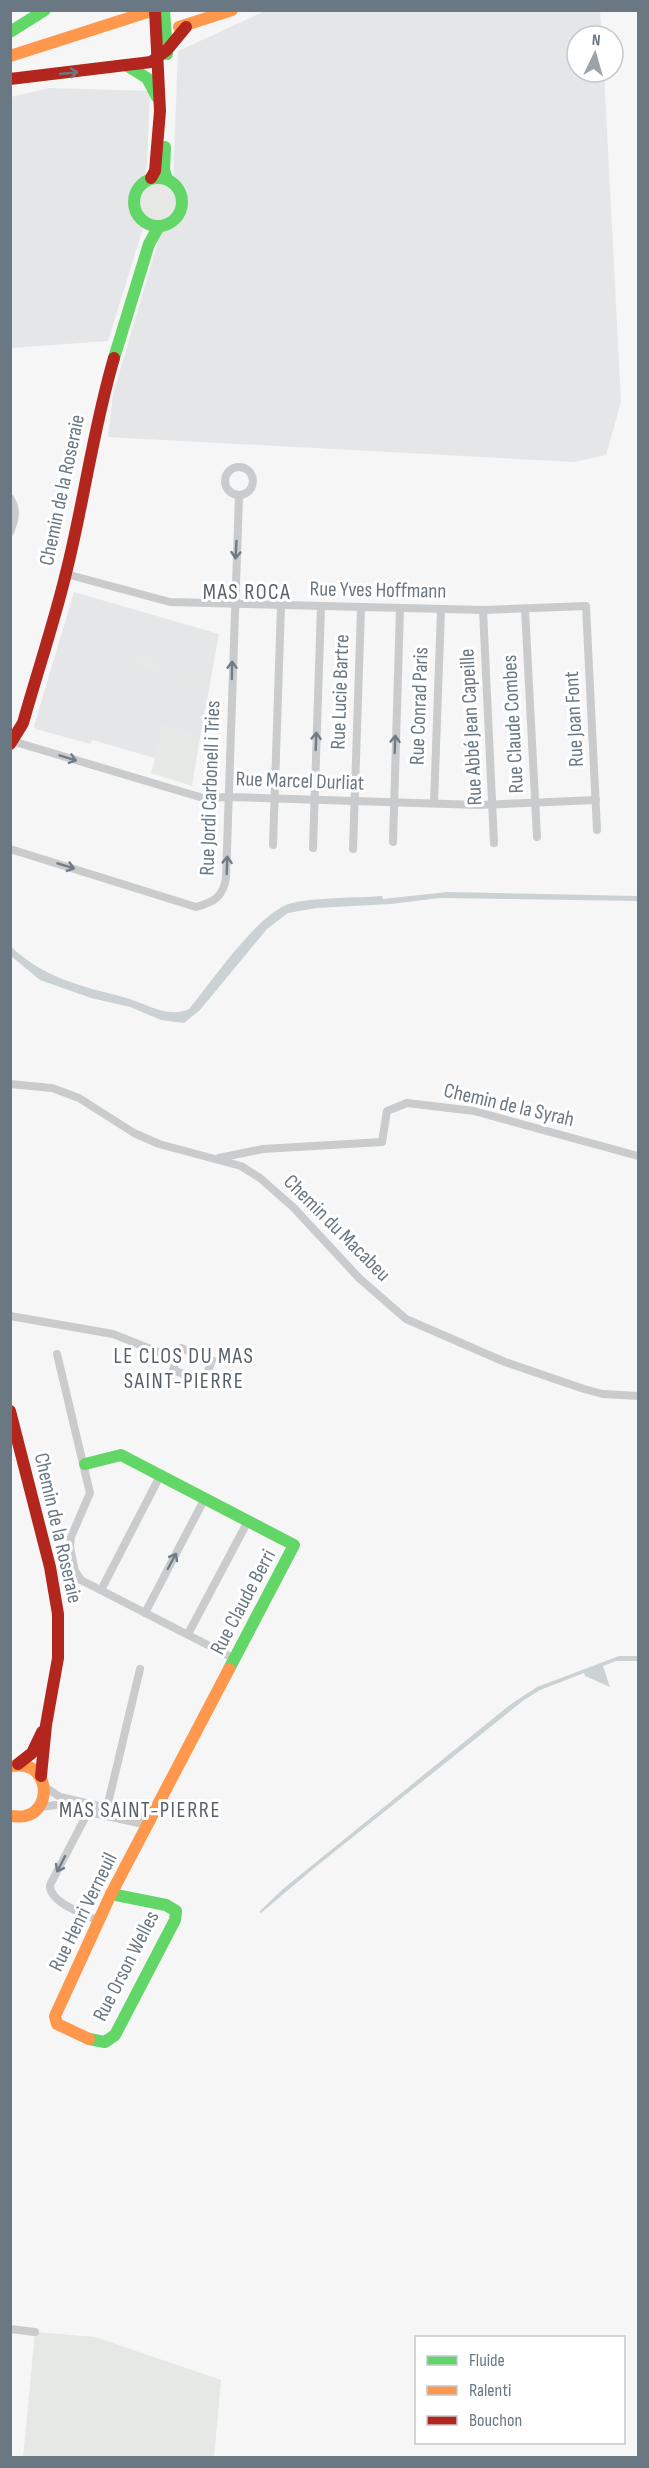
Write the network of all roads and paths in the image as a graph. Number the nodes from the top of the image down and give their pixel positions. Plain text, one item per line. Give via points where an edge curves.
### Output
1 (45, 10) edge
2 (232, 10) edge
3 (132, 13) edge
4 (158, 14) edge
5 (186, 27) junction
6 (10, 32) edge
7 (10, 50) edge
8 (163, 54) junction
9 (10, 56) edge
10 (129, 66) junction
11 (10, 79) edge
12 (160, 111) junction
13 (151, 178) junction
14 (167, 179) junction
15 (144, 222) junction
16 (159, 226) junction
17 (149, 243) junction
18 (239, 496) dead end
19 (10, 498) edge
20 (10, 532) edge
21 (66, 574) junction
22 (234, 604) junction
23 (281, 606) junction
24 (586, 606) joint
25 (321, 607) junction
26 (361, 609) junction
27 (400, 609) junction
28 (525, 609) junction
29 (441, 610) junction
30 (483, 610) junction
31 (11, 742) edge
32 (229, 797) junction
33 (275, 799) junction
34 (314, 800) junction
35 (596, 800) junction
36 (355, 801) junction
37 (394, 802) junction
38 (434, 803) junction
39 (535, 803) junction
40 (492, 805) junction
41 (597, 830) dead end
42 (537, 837) dead end
43 (393, 842) dead end
44 (494, 843) dead end
45 (273, 845) dead end
46 (313, 848) dead end
47 (10, 849) edge
48 (353, 849) dead end
49 (10, 1084) edge
50 (639, 1156) edge
51 (219, 1158) junction
52 (10, 1316) edge
53 (57, 1354) dead end
54 (176, 1359) junction
55 (639, 1396) edge
56 (10, 1412) edge
57 (85, 1464) junction
58 (160, 1476) junction
59 (205, 1498) junction
60 (248, 1521) junction
61 (101, 1590) junction
62 (144, 1613) junction
63 (188, 1634) junction
64 (235, 1659) junction
65 (140, 1669) dead end
66 (46, 1725) junction
67 (14, 1765) edge
68 (43, 1782) junction
69 (40, 1807) junction
70 (88, 1812) junction
71 (106, 1812) junction
72 (16, 1817) edge
73 (150, 1822) junction
74 (10, 1827) edge
75 (111, 1894) junction
76 (99, 1920) junction
77 (55, 2016) joint
78 (10, 2329) edge
79 (35, 2332) dead end

1 - 6 street
2 - 5 street
3 - 4 street
3 - 7 street
3 - 9 street
4 - 5 street via 173,28
4 - 8 street
5 - 8 street
8 - 10 street via 151,62
8 - 12 street
8 - 14 street
11 -> 10 street
10 - 12 street via 154,85
12 - 13 street via 155,171
13 - 14 street
13 - 15 street via 138,187 134,196 135,210
14 - 16 street via 178,188 182,205 172,222
15 - 16 street
15 - 17 street
16 - 17 street, Chemin de la Roseraie
17 - 21 street, Chemin de la Roseraie via 100,405
18 -> 22 street, Rue Jordi Carbonell i Tries
19 - 20 street via 15,505
21 - 22 street, Rue Yves Hoffmann via 170,602
21 - 31 street, Chemin de la Roseraie via 23,723
22 - 23 street, Rue Yves Hoffmann
32 -> 22 street, Rue Jordi Carbonell i Tries
23 - 25 street, Rue Yves Hoffmann
23 - 33 street
24 - 28 street, Rue Yves Hoffmann
24 - 35 street, Rue Joan Font
25 - 26 street, Rue Yves Hoffmann
34 -> 25 street
26 - 27 street, Rue Yves Hoffmann
26 - 36 street, Rue Lucie Bartre
27 - 29 street, Rue Yves Hoffmann
37 -> 27 street
28 - 30 street, Rue Yves Hoffmann
28 - 39 street, Rue Claude Combes
29 - 30 street, Rue Yves Hoffmann
29 - 38 street, Rue Conrad Paris
30 - 40 street, Rue Abbé Jean Capeille
31 -> 32 street, Rue Marcel Durliat via 203,798
32 - 33 street, Rue Marcel Durliat
47 -> 32 street, Rue Jordi Carbonell i Tries via 196,907 212,903 224,892
33 - 34 street, Rue Marcel Durliat
33 - 45 street
34 - 36 street, Rue Marcel Durliat
34 - 46 street
35 - 39 street, Rue Marcel Durliat
35 - 41 street, Rue Joan Font
36 - 37 street, Rue Marcel Durliat
36 - 48 street, Rue Lucie Bartre
37 - 38 street, Rue Marcel Durliat
37 - 43 street
38 - 40 street, Rue Marcel Durliat
39 - 40 street, Rue Marcel Durliat
39 - 42 street, Rue Claude Combes
40 - 44 street, Rue Abbé Jean Capeille
49 - 51 street, Chemin du Macabeu via 52,1088 79,1098 151,1141
50 - 51 street, Chemin de la Syrah via 474,1111 407,1103 387,1111 382,1142 275,1148
51 - 55 street, Chemin du Macabeu via 261,1178 359,1278 406,1318 505,1362 572,1385 603,1394
52 - 54 street via 113,1334
53 - 57 street
54 - 54 street via 173,1370 204,1382 212,1360 180,1348
56 - 66 street, Chemin de la Roseraie via 50,1567 58,1614 58,1658
57 - 58 street, Rue Claude Berri via 121,1455
57 - 61 street via 90,1493 70,1547 81,1580
58 - 59 street, Rue Claude Berri
58 - 61 street
59 - 60 street, Rue Claude Berri
62 -> 59 street
60 - 63 street
60 - 64 street, Rue Claude Berri via 294,1545
61 - 62 street
62 - 63 street
63 - 64 street
64 - 73 street, Rue Claude Berri
65 - 71 street
66 - 67 street, Chemin de la Roseraie via 32,1752
66 - 68 street, Chemin de la Roseraie
67 - 68 street via 27,1766
68 - 69 street, Chemin de la Roseraie
68 - 71 street via 60,1797
69 - 70 street via 56,1805
69 - 72 street
70 - 71 street
70 -> 76 street via 50,1891 55,1899
71 - 73 street
72 - 74 street
73 - 75 street, Rue Henri Verneuil
75 - 76 street, Rue Henri Verneuil
75 - 77 street, Rue Orson Welles via 165,1905 176,1911 175,1920 115,2035 105,2042 94,2041 57,2024
76 - 77 street, Rue Henri Verneuil
78 - 79 street

